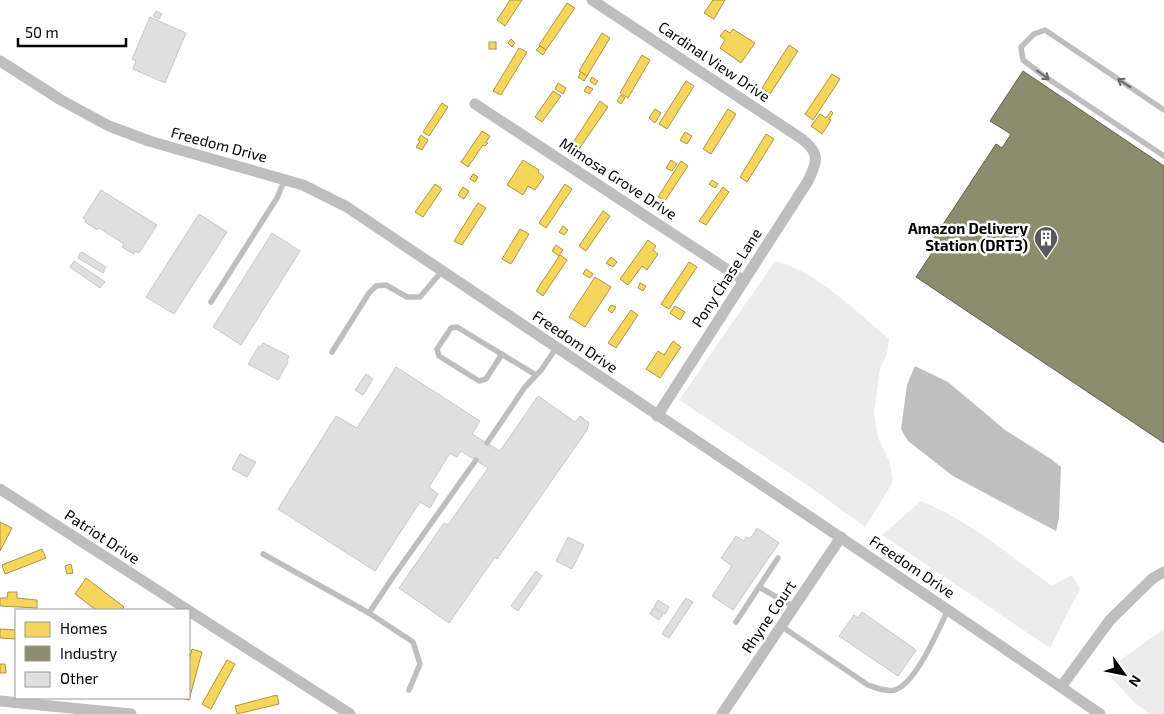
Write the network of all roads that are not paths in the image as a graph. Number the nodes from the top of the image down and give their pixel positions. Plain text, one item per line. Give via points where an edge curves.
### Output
1 (592, 0) edge
2 (0, 61) edge
3 (476, 104) dead end
4 (1164, 110) edge
5 (816, 154) joint
6 (1164, 156) edge
7 (285, 179) junction
8 (442, 271) junction
9 (743, 280) junction
10 (211, 302) dead end
11 (556, 348) junction
12 (332, 352) dead end
13 (502, 354) junction
14 (536, 375) junction
15 (657, 416) junction
16 (487, 443) dead end
17 (476, 460) dead end
18 (0, 489) edge
19 (841, 537) junction
20 (263, 554) dead end
21 (778, 558) dead end
22 (1164, 572) edge
23 (759, 587) junction
24 (794, 607) junction
25 (186, 609) edge
26 (948, 610) junction
27 (190, 611) edge
28 (369, 614) junction
29 (736, 622) dead end
30 (781, 626) junction
31 (1061, 687) junction
32 (409, 690) dead end
33 (0, 700) edge
34 (131, 714) edge
35 (350, 714) edge
36 (722, 714) edge
37 (1100, 714) edge

1 - 5 street, Cardinal View Drive via 802,139
2 - 7 street, Freedom Drive via 109,126 149,141
3 - 9 street, Mimosa Grove Drive
4 -> 6 lane via 1045,30 1034,34 1021,47 1023,60
5 - 9 street, Pony Chase Lane via 816,165 808,181
7 - 8 street, Freedom Drive via 347,207
7 - 10 lane via 277,198
8 - 11 street, Freedom Drive
8 - 12 lane via 420,297 407,297 386,285 376,286
9 - 15 street, Pony Chase Lane
11 - 14 lane
11 - 15 street, Freedom Drive
13 - 13 lane via 457,327 451,328 437,349 439,356 479,381 486,379
13 - 14 lane
14 - 16 lane via 524,387
15 - 19 street, Freedom Drive
17 - 28 lane
18 - 25 street, Patriot Drive
19 - 24 street, Rhyne Court
19 - 26 street, Freedom Drive
20 - 28 lane
21 - 23 lane
22 - 31 street via 1153,578 1110,620
23 - 24 lane
23 - 29 lane
24 - 30 street, Rhyne Court
26 - 30 lane via 926,655 909,679 895,690 868,685
26 - 31 street, Freedom Drive
27 - 35 street, Patriot Drive
28 - 32 lane via 413,642 420,664
30 - 36 street, Rhyne Court
31 - 37 street, Freedom Drive
33 - 34 street

